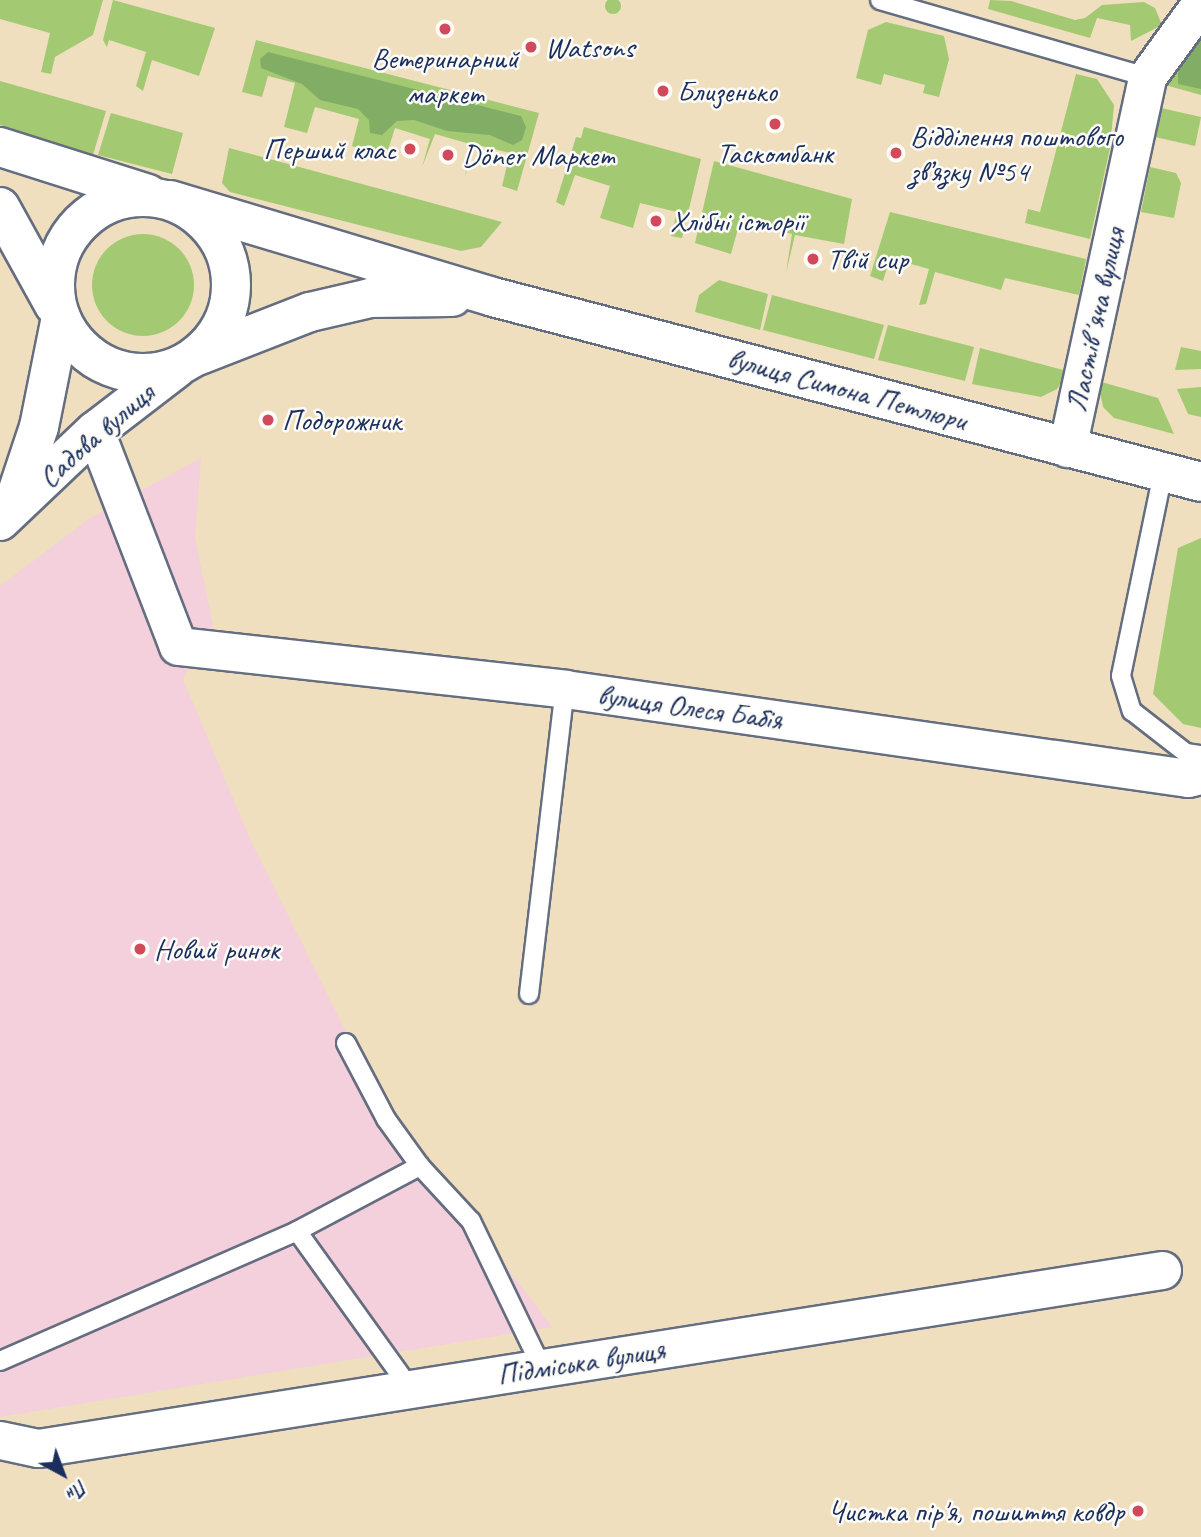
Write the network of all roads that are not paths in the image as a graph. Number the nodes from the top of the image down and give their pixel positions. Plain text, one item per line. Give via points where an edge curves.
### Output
1 (880, 0) edge
2 (1201, 3) edge
3 (1147, 77) junction
4 (0, 147) edge
5 (165, 199) junction
6 (0, 207) edge
7 (493, 297) junction
8 (59, 315) junction
9 (189, 360) junction
10 (95, 431) junction
11 (1067, 448) junction
12 (1163, 473) junction
13 (1201, 482) edge
14 (6, 516) edge
15 (565, 689) junction
16 (1201, 755) edge
17 (1201, 775) edge
18 (529, 994) dead end
19 (346, 1043) dead end
20 (419, 1166) junction
21 (298, 1231) junction
22 (1162, 1270) dead end
23 (0, 1361) edge
24 (542, 1368) junction
25 (410, 1388) junction
26 (0, 1440) edge

1 - 3 lane
2 - 3 street, Ластівʼяча вулиця
3 - 11 street, Ластівʼяча вулиця
4 - 5 street, вулиця Симона Петлюри
5 - 7 street, вулиця Симона Петлюри
5 - 8 street via 134,197 108,203 86,217 69,237 58,261 54,287
5 - 9 street via 196,213 215,233 228,258 232,286 227,313 214,337
6 - 8 street via 24,243
7 - 9 street, вулиця Симона Петлюри via 370,298 298,316
7 - 11 street, вулиця Симона Петлюри
8 - 9 street via 92,358 116,369 163,372
8 - 14 street, Садова вулиця via 39,427
9 - 10 street, Садова вулиця
10 - 14 street, Садова вулиця
10 - 15 street, вулиця Олеся Бабія via 178,646
11 - 12 street, вулиця Симона Петлюри
12 - 13 street, вулиця Симона Петлюри
12 - 16 lane via 1121,677 1132,711 1186,753
15 - 17 street, вулиця Олеся Бабія via 1188,778
15 - 18 lane
19 - 20 lane via 386,1119
20 - 21 lane
20 - 24 lane via 471,1221
21 - 23 lane
21 - 25 lane
22 - 24 street, Підміська вулиця
24 - 25 street, Підміська вулиця
25 - 26 street, Підміська вулиця via 38,1448

